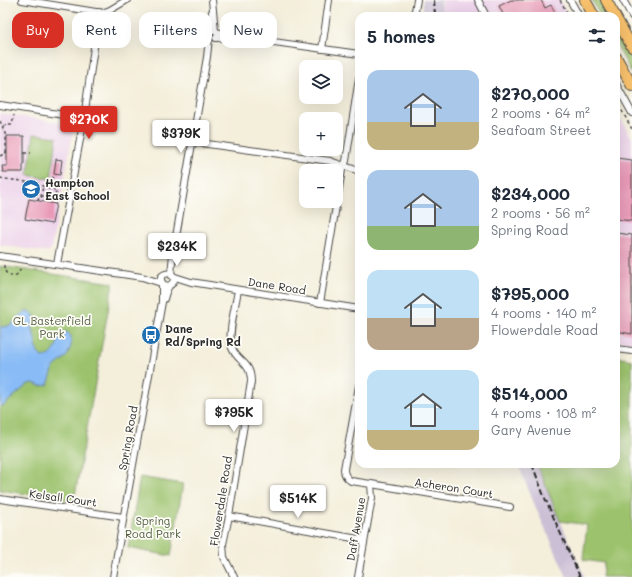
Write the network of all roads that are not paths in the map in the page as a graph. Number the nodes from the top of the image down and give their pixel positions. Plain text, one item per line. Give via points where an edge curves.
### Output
1 (22, 0) edge
2 (127, 0) edge
3 (212, 0) edge
4 (329, 0) edge
5 (417, 0) edge
6 (478, 0) edge
7 (570, 0) edge
8 (585, 0) edge
9 (606, 0) edge
10 (623, 0) edge
11 (34, 1) edge
12 (99, 12) joint
13 (415, 12) edge
14 (484, 12) edge
15 (577, 12) edge
16 (592, 12) edge
17 (613, 12) edge
18 (632, 16) edge
19 (620, 24) edge
20 (213, 35) junction
21 (632, 47) edge
22 (94, 48) edge
23 (322, 49) junction
24 (355, 53) edge
25 (620, 64) edge
26 (630, 82) edge
27 (620, 83) edge
28 (620, 91) edge
29 (355, 104) edge
30 (0, 105) edge
31 (632, 113) edge
32 (84, 118) junction
33 (193, 142) junction
34 (344, 166) junction
35 (355, 170) edge
36 (0, 256) edge
37 (57, 264) junction
38 (167, 275) junction
39 (142, 277) junction
40 (191, 282) junction
41 (162, 284) junction
42 (171, 284) junction
43 (238, 290) junction
44 (162, 302) junction
45 (320, 303) junction
46 (355, 308) edge
47 (620, 350) edge
48 (632, 351) edge
49 (355, 408) edge
50 (372, 484) junction
51 (0, 499) edge
52 (510, 507) dead end
53 (229, 516) junction
54 (124, 518) junction
55 (364, 540) junction
56 (113, 577) edge
57 (234, 577) edge
58 (358, 577) edge

1 - 11 street
2 - 12 street via 107,11
3 - 20 street
4 - 23 street
5 - 13 street
6 - 14 street
7 - 15 street
8 - 16 highway
9 - 17 highway
10 - 18 street
11 - 12 street
19 - 21 highway
20 - 23 street
20 - 33 street
22 - 32 street
23 - 24 street
25 - 26 highway
26 - 27 street
28 - 31 street
29 - 34 street
30 - 32 street
32 - 37 street
33 - 34 street via 330,161
33 - 38 street
34 - 35 street
34 - 45 street
36 - 37 street, Dane Road
37 - 39 street, Dane Road
38 - 39 street, Dane Road
38 - 40 street, Dane Road
38 - 41 street, Spring Road via 160,279
38 - 42 street via 174,279
39 - 41 street, Dane Road
40 - 42 street, Dane Road
40 - 43 street, Dane Road
41 - 42 street, Dane Road
41 - 44 street, Spring Road
42 - 44 street, Spring Road
43 - 45 street, Dane Road
43 - 53 street, Flowerdale Road via 231,344 248,367 251,382
44 - 54 street, Spring Road
45 - 46 street, Dane Road
47 - 48 street
49 - 50 street, Daff Avenue via 344,469 349,480
50 - 52 street, Acheron Court
50 - 55 street, Daff Avenue
51 - 54 street, Kelsall Court
53 - 55 street
53 - 57 street, Flowerdale Road via 223,553
54 - 56 street, Spring Road
55 - 58 street, Daff Avenue

